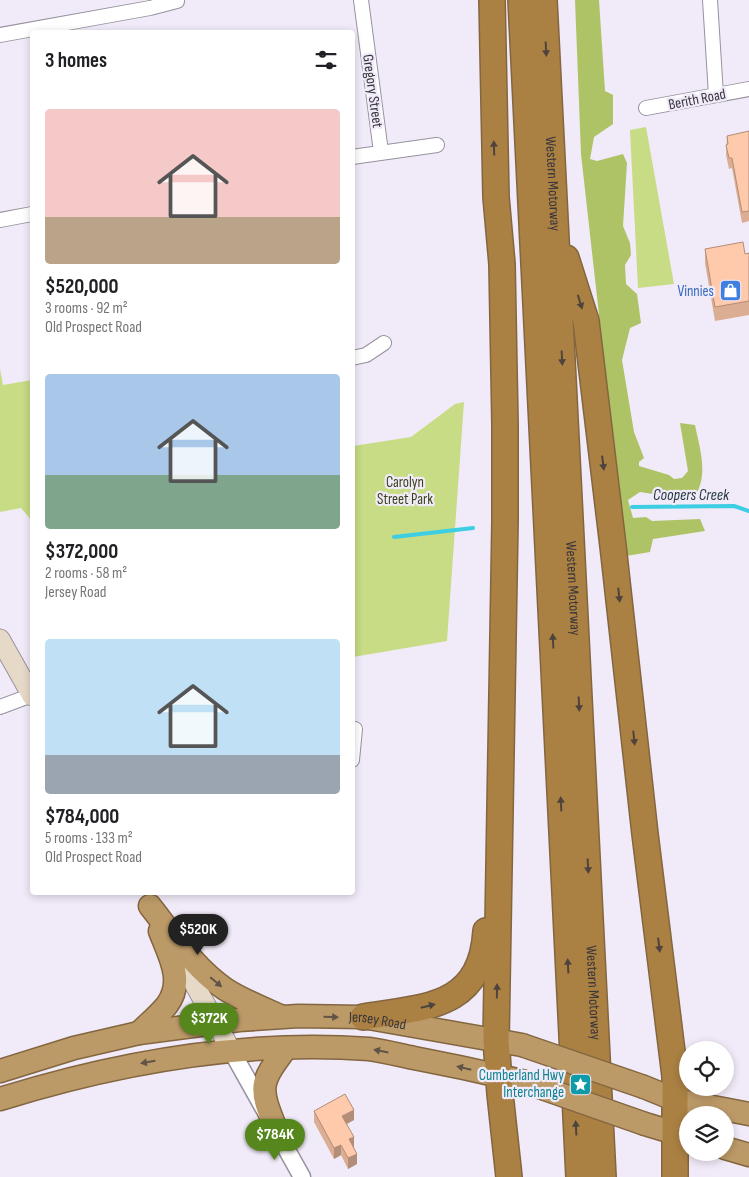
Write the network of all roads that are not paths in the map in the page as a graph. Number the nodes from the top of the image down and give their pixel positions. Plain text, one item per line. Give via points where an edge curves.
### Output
1 (177, 0) edge
2 (361, 0) edge
3 (492, 0) edge
4 (521, 0) edge
5 (544, 0) edge
6 (710, 0) edge
7 (0, 35) edge
8 (749, 89) edge
9 (716, 95) junction
10 (646, 108) dead end
11 (437, 145) dead end
12 (381, 152) junction
13 (355, 156) edge
14 (496, 197) junction
15 (30, 214) edge
16 (0, 220) edge
17 (555, 222) junction
18 (384, 344) dead end
19 (355, 357) edge
20 (0, 639) edge
21 (30, 687) edge
22 (0, 707) edge
23 (146, 899) edge
24 (282, 1017) junction
25 (363, 1017) junction
26 (216, 1023) junction
27 (139, 1033) junction
28 (496, 1040) junction
29 (286, 1048) junction
30 (231, 1050) junction
31 (0, 1071) edge
32 (498, 1076) junction
33 (0, 1099) edge
34 (676, 1100) junction
35 (749, 1114) edge
36 (679, 1118) edge
37 (276, 1129) junction
38 (679, 1134) edge
39 (734, 1151) edge
40 (679, 1153) edge
41 (749, 1155) edge
42 (302, 1177) edge
43 (509, 1177) edge
44 (579, 1177) edge
45 (604, 1177) edge
46 (675, 1177) edge

1 - 7 street via 150,8
2 - 12 street, Gregory Street
14 -> 3 highway
44 -> 4 highway, Western Motorway
5 -> 17 highway, Western Motorway
6 - 9 street
8 - 9 street, Berith Road
9 - 10 street, Berith Road
11 - 12 street
12 - 13 street
25 -> 14 highway via 446,1001 468,984 483,956 494,519 490,309
28 -> 14 highway via 505,541 502,264
15 - 16 street
17 -> 34 highway via 586,321
17 -> 45 highway, Western Motorway
18 - 19 street
20 - 21 main road
21 - 22 street
23 -> 24 highway via 194,962 216,982
23 - 26 main road
23 - 27 highway via 175,968 175,989 165,1007
24 -> 25 highway, Jersey Road
24 - 26 highway, Jersey Road
25 - 28 highway, Jersey Road
26 - 27 highway, Jersey Road
26 - 30 main road
27 - 31 highway, Jersey Road via 74,1048
28 - 32 highway
28 - 34 highway, Jersey Road, bridge via 522,1045
29 - 30 highway, Jersey Road
32 -> 29 highway, Jersey Road via 371,1049
29 - 37 highway via 265,1082 266,1105
30 -> 33 highway, Jersey Road via 110,1069
30 - 37 street
32 - 38 highway, Jersey Road, bridge
32 - 43 highway
34 - 35 highway, Jersey Road
34 - 36 highway
37 - 42 street
39 - 41 highway
40 - 46 highway

